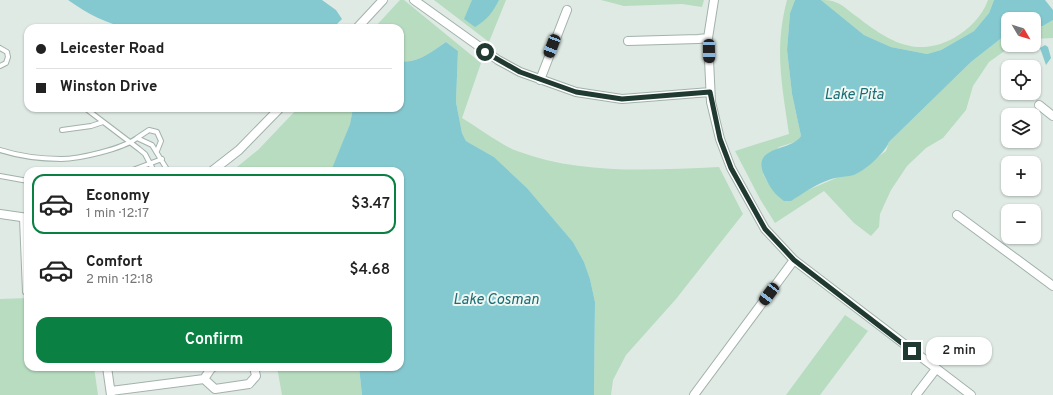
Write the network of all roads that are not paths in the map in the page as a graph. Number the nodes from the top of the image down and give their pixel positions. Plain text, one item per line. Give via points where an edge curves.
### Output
1 (383, 0) edge
2 (414, 0) edge
3 (714, 0) edge
4 (567, 10) dead end
5 (361, 24) edge
6 (708, 38) junction
7 (628, 41) dead end
8 (0, 48) edge
9 (0, 66) edge
10 (540, 80) junction
11 (710, 92) junction
12 (1039, 105) dead end
13 (90, 112) edge
14 (276, 112) edge
15 (1053, 116) edge
16 (103, 122) junction
17 (62, 130) dead end
18 (137, 138) junction
19 (131, 142) junction
20 (0, 150) edge
21 (157, 151) junction
22 (162, 159) junction
23 (151, 164) junction
24 (142, 167) edge
25 (152, 167) edge
26 (166, 167) edge
27 (217, 167) edge
28 (0, 176) edge
29 (24, 180) edge
30 (0, 214) edge
31 (957, 215) dead end
32 (24, 218) edge
33 (794, 260) junction
34 (1053, 286) edge
35 (936, 369) junction
36 (108, 371) edge
37 (209, 371) edge
38 (255, 371) edge
39 (204, 379) junction
40 (111, 393) edge
41 (694, 395) edge
42 (916, 395) edge
43 (970, 395) edge

1 - 5 street
2 - 10 street via 498,60
3 - 6 street
4 - 10 street
6 - 7 street
6 - 11 street
8 - 9 lane via 7,52 8,58 6,63
10 - 11 street via 576,92 622,99
11 - 33 street via 720,139 731,168 765,229
12 - 15 street
13 - 16 lane
14 - 27 street via 239,150
16 - 17 lane
16 - 19 lane
18 - 19 lane
18 - 21 lane via 152,145
18 - 21 lane via 149,130 157,132 161,141
19 - 20 lane via 108,150 61,159 16,155
19 - 23 lane via 145,154
21 - 22 lane
22 - 23 lane
22 - 26 lane
23 - 24 lane
23 - 25 lane
28 - 29 lane
30 - 32 street
31 - 34 street
33 - 35 street
33 - 41 street
35 - 42 street
35 - 43 street
36 - 40 street
37 - 39 street
38 - 39 street via 256,376 249,384 215,389
39 - 40 street

